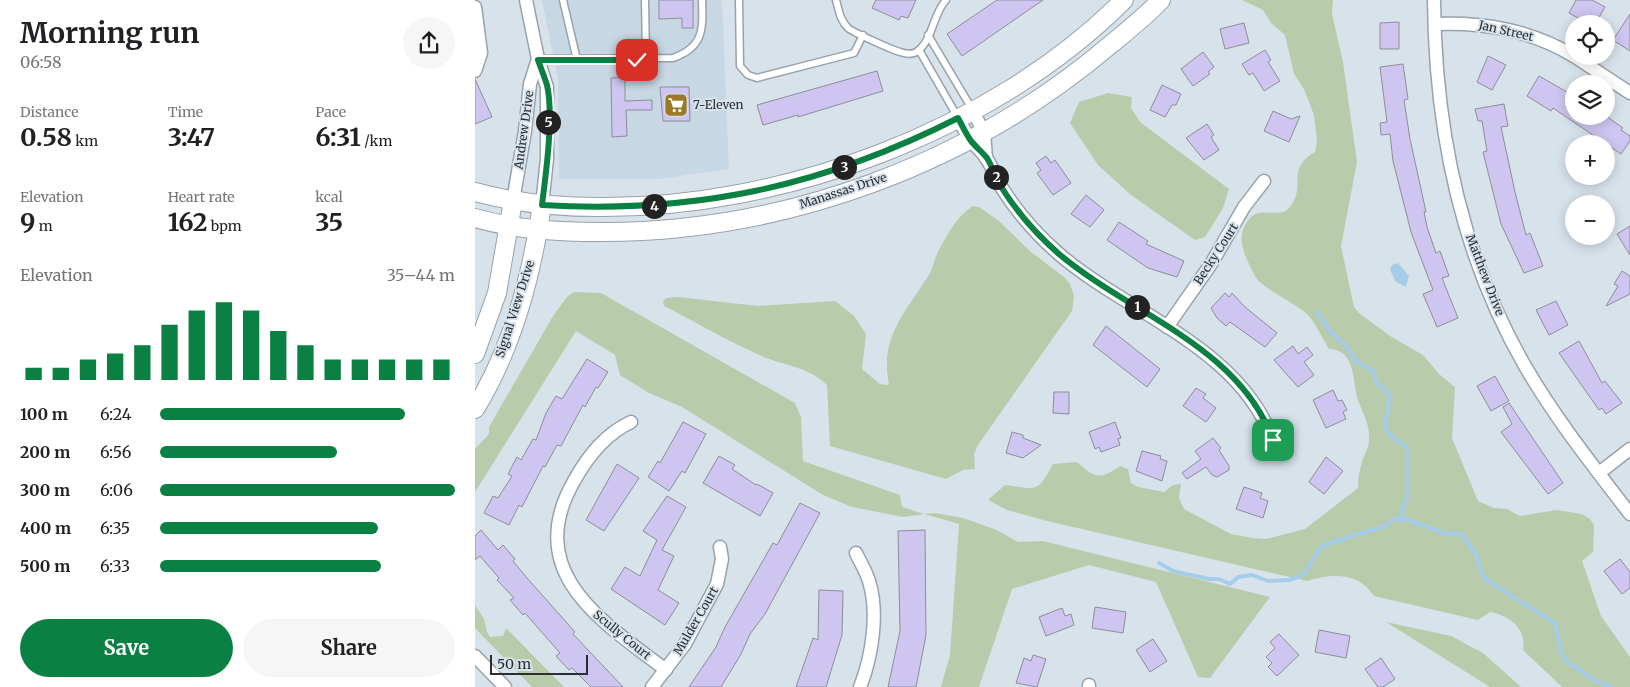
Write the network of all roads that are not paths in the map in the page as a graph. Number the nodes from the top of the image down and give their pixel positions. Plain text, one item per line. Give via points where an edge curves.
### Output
1 (526, 0) edge
2 (563, 0) edge
3 (645, 0) edge
4 (702, 0) edge
5 (739, 0) edge
6 (836, 0) edge
7 (946, 0) edge
8 (1124, 0) edge
9 (1161, 0) edge
10 (1434, 0) edge
11 (475, 7) edge
12 (1435, 24) junction
13 (863, 35) junction
14 (928, 35) junction
15 (919, 50) junction
16 (1565, 51) edge
17 (538, 60) junction
18 (577, 60) junction
19 (646, 60) junction
20 (1588, 65) edge
21 (475, 71) edge
22 (1630, 93) edge
23 (965, 114) junction
24 (977, 136) junction
25 (1264, 181) dead end
26 (475, 192) edge
27 (513, 201) junction
28 (542, 205) junction
29 (475, 218) edge
30 (509, 226) junction
31 (539, 230) junction
32 (1167, 327) junction
33 (475, 354) edge
34 (475, 409) edge
35 (631, 422) dead end
36 (1273, 440) dead end
37 (1630, 449) edge
38 (1599, 473) junction
39 (1630, 514) edge
40 (721, 547) dead end
41 (856, 553) dead end
42 (475, 656) edge
43 (666, 670) junction
44 (505, 687) edge
45 (652, 687) edge
46 (860, 687) edge

1 - 17 street, Andrew Drive
2 - 18 lane
3 - 19 lane
4 - 19 lane via 702,30 691,50 673,58
5 - 13 lane via 740,66 748,75 757,78 854,53
6 - 13 lane via 841,19 850,30
7 - 14 lane via 939,7
8 - 23 street, Manassas Drive via 1042,67
9 - 24 street, Manassas Drive via 1063,82
10 - 12 street, Matthew Drive
11 - 21 street via 481,53
12 - 16 street, Jan Street via 1466,23 1503,28 1546,41
12 - 38 street, Matthew Drive via 1444,135 1457,192 1483,276 1525,366
13 - 15 lane via 900,52 911,54
14 - 15 lane
14 - 23 lane
15 - 23 lane
17 - 18 lane
17 - 27 street, Andrew Drive via 530,84
17 - 28 street, Andrew Drive via 547,87 548,114
18 - 19 lane
20 - 22 street, Jan Street
23 - 24 street
23 - 28 street, Manassas Drive via 884,152 805,180 763,190 657,206
24 - 31 street, Manassas Drive via 867,185 772,213 677,228 625,232
24 - 32 street via 1000,184 1040,236 1061,256
25 - 32 street, Becky Court
26 - 27 street, Manassas Drive
27 - 28 street, Manassas Drive
27 - 30 street, Signal View Drive
28 - 31 street, Signal View Drive
29 - 30 street, Manassas Drive
30 - 31 street, Manassas Drive
30 - 33 street, Signal View Drive via 497,293
31 - 34 street, Signal View Drive via 509,338
32 - 36 street via 1202,351 1243,387 1257,404
35 - 43 street, Scully Court via 605,438 575,479 560,509 557,552 567,578 584,603
37 - 38 street
38 - 39 street, Matthew Drive
40 - 43 street, Mulder Court via 717,584 685,644
41 - 46 street via 869,581 873,600 869,658
42 - 44 street
43 - 45 street, Mulder Court

